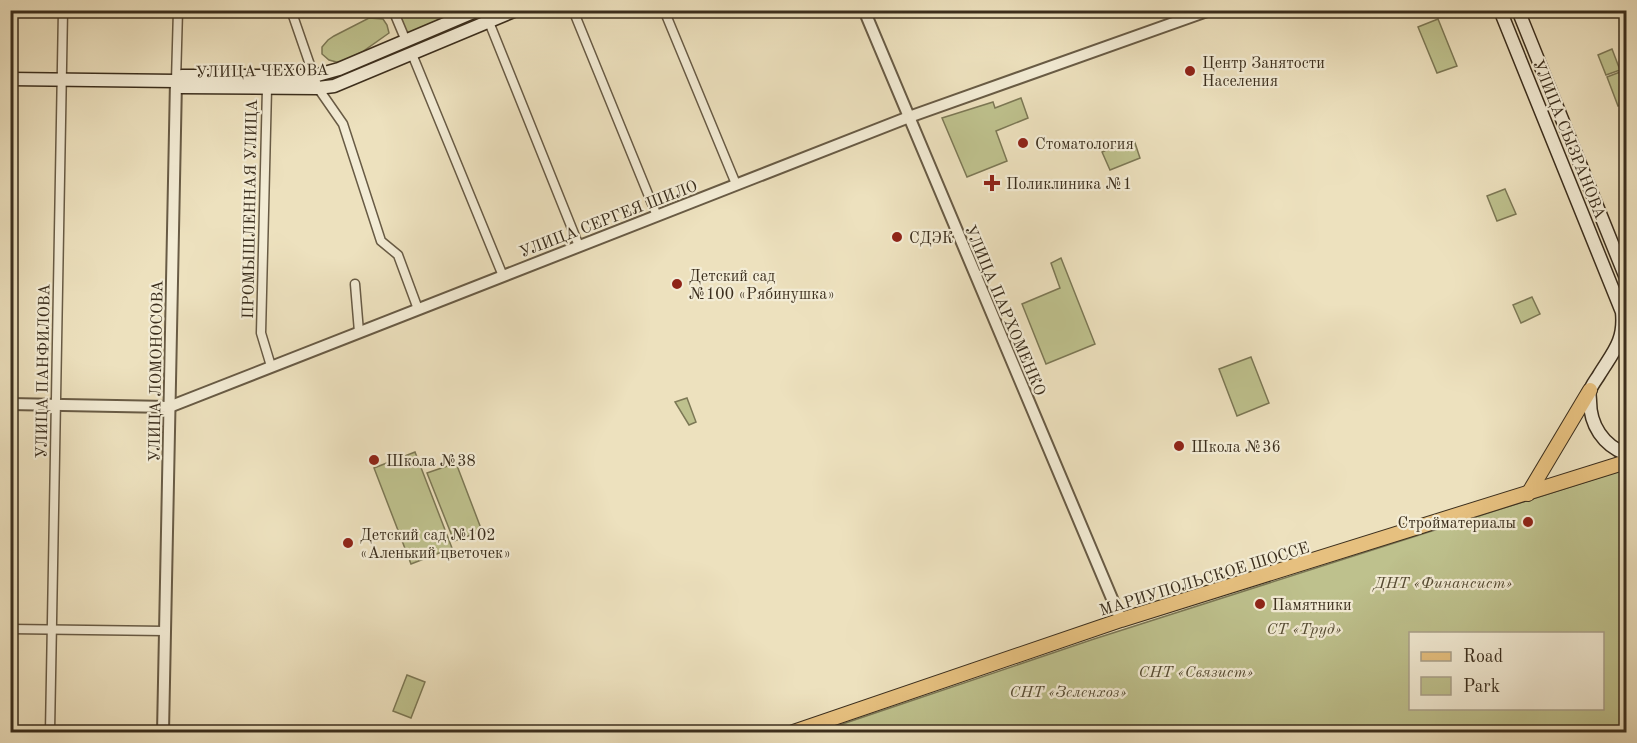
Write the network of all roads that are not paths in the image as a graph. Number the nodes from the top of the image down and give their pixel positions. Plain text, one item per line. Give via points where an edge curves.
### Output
1 (63, 10) edge
2 (178, 10) edge
3 (291, 10) edge
4 (393, 10) edge
5 (478, 10) edge
6 (516, 10) edge
7 (573, 10) edge
8 (664, 10) edge
9 (864, 10) edge
10 (1210, 10) edge
11 (1500, 10) edge
12 (1518, 10) edge
13 (489, 22) junction
14 (406, 41) junction
15 (412, 54) junction
16 (10, 78) edge
17 (62, 80) junction
18 (177, 81) junction
19 (316, 82) junction
20 (267, 88) junction
21 (1557, 104) junction
22 (1541, 110) junction
23 (909, 117) junction
24 (736, 184) junction
25 (657, 216) junction
26 (579, 246) junction
27 (503, 276) junction
28 (1626, 278) edge
29 (355, 284) dead end
30 (418, 309) junction
31 (358, 332) junction
32 (271, 366) junction
33 (1590, 390) junction
34 (10, 404) edge
35 (56, 405) junction
36 (169, 407) junction
37 (1626, 454) edge
38 (1626, 462) edge
39 (1528, 494) junction
40 (1121, 620) junction
41 (10, 629) edge
42 (52, 629) junction
43 (165, 631) junction
44 (50, 732) edge
45 (164, 732) edge
46 (793, 732) edge

1 - 17 street, УЛИЦА ПАНФИЛОВА
2 - 18 street, УЛИЦА ЛОМОНОСОВА
3 - 19 street
4 - 14 street
5 - 14 main road, УЛИЦА ЧЕХОВА
6 - 13 main road, УЛИЦА ЧЕХОВА
7 - 25 street
8 - 24 street
9 - 23 street, УЛИЦА ПАРХОМЕНКО
10 - 23 street, УЛИЦА СЕРГЕЯ ШИЛО
11 - 22 main road, УЛИЦА СЫЗРАНОВА
12 - 21 main road, УЛИЦА СЫЗРАНОВА
13 - 15 main road, УЛИЦА ЧЕХОВА
13 - 26 street
14 - 19 main road, УЛИЦА ЧЕХОВА
15 - 19 main road, УЛИЦА ЧЕХОВА via 345,83 334,86
15 - 27 street
16 - 17 main road, УЛИЦА ЧЕХОВА
17 - 18 main road, УЛИЦА ЧЕХОВА
17 - 35 street, УЛИЦА ПАНФИЛОВА
18 - 19 main road, УЛИЦА ЧЕХОВА via 182,76
18 - 20 main road, УЛИЦА ЧЕХОВА via 181,87
18 - 36 street, УЛИЦА ЛОМОНОСОВА
19 - 20 main road, УЛИЦА ЧЕХОВА
19 - 30 street via 343,124 381,241 398,255
20 - 32 street, ПРОМЫШЛЕННАЯ УЛИЦА via 261,333
21 - 22 main road
21 - 28 main road, УЛИЦА СЫЗРАНОВА
22 - 33 main road, УЛИЦА СЫЗРАНОВА via 1622,312 1624,327 1616,348
23 - 24 street, УЛИЦА СЕРГЕЯ ШИЛО
23 - 40 street, УЛИЦА ПАРХОМЕНКО
24 - 25 street, УЛИЦА СЕРГЕЯ ШИЛО
25 - 26 street, УЛИЦА СЕРГЕЯ ШИЛО
26 - 27 street, УЛИЦА СЕРГЕЯ ШИЛО
27 - 30 street, УЛИЦА СЕРГЕЯ ШИЛО
29 - 31 street
30 - 31 street, УЛИЦА СЕРГЕЯ ШИЛО
31 - 32 street, УЛИЦА СЕРГЕЯ ШИЛО
32 - 36 street, УЛИЦА СЕРГЕЯ ШИЛО
33 - 37 main road via 1590,416 1598,432 1607,443
33 - 39 main road
34 - 35 street, УЛИЦА СЕРГЕЯ ШИЛО
35 - 36 street, УЛИЦА СЕРГЕЯ ШИЛО
35 - 42 street, УЛИЦА ПАНФИЛОВА
36 - 43 street, УЛИЦА ЛОМОНОСОВА
38 - 39 main road, МАРИУПОЛЬСКОЕ ШОССЕ
39 - 40 main road, МАРИУПОЛЬСКОЕ ШОССЕ
40 - 46 main road, МАРИУПОЛЬСКОЕ ШОССЕ
41 - 42 street
42 - 43 street
42 - 44 street, УЛИЦА ПАНФИЛОВА
43 - 45 street, УЛИЦА ЛОМОНОСОВА

